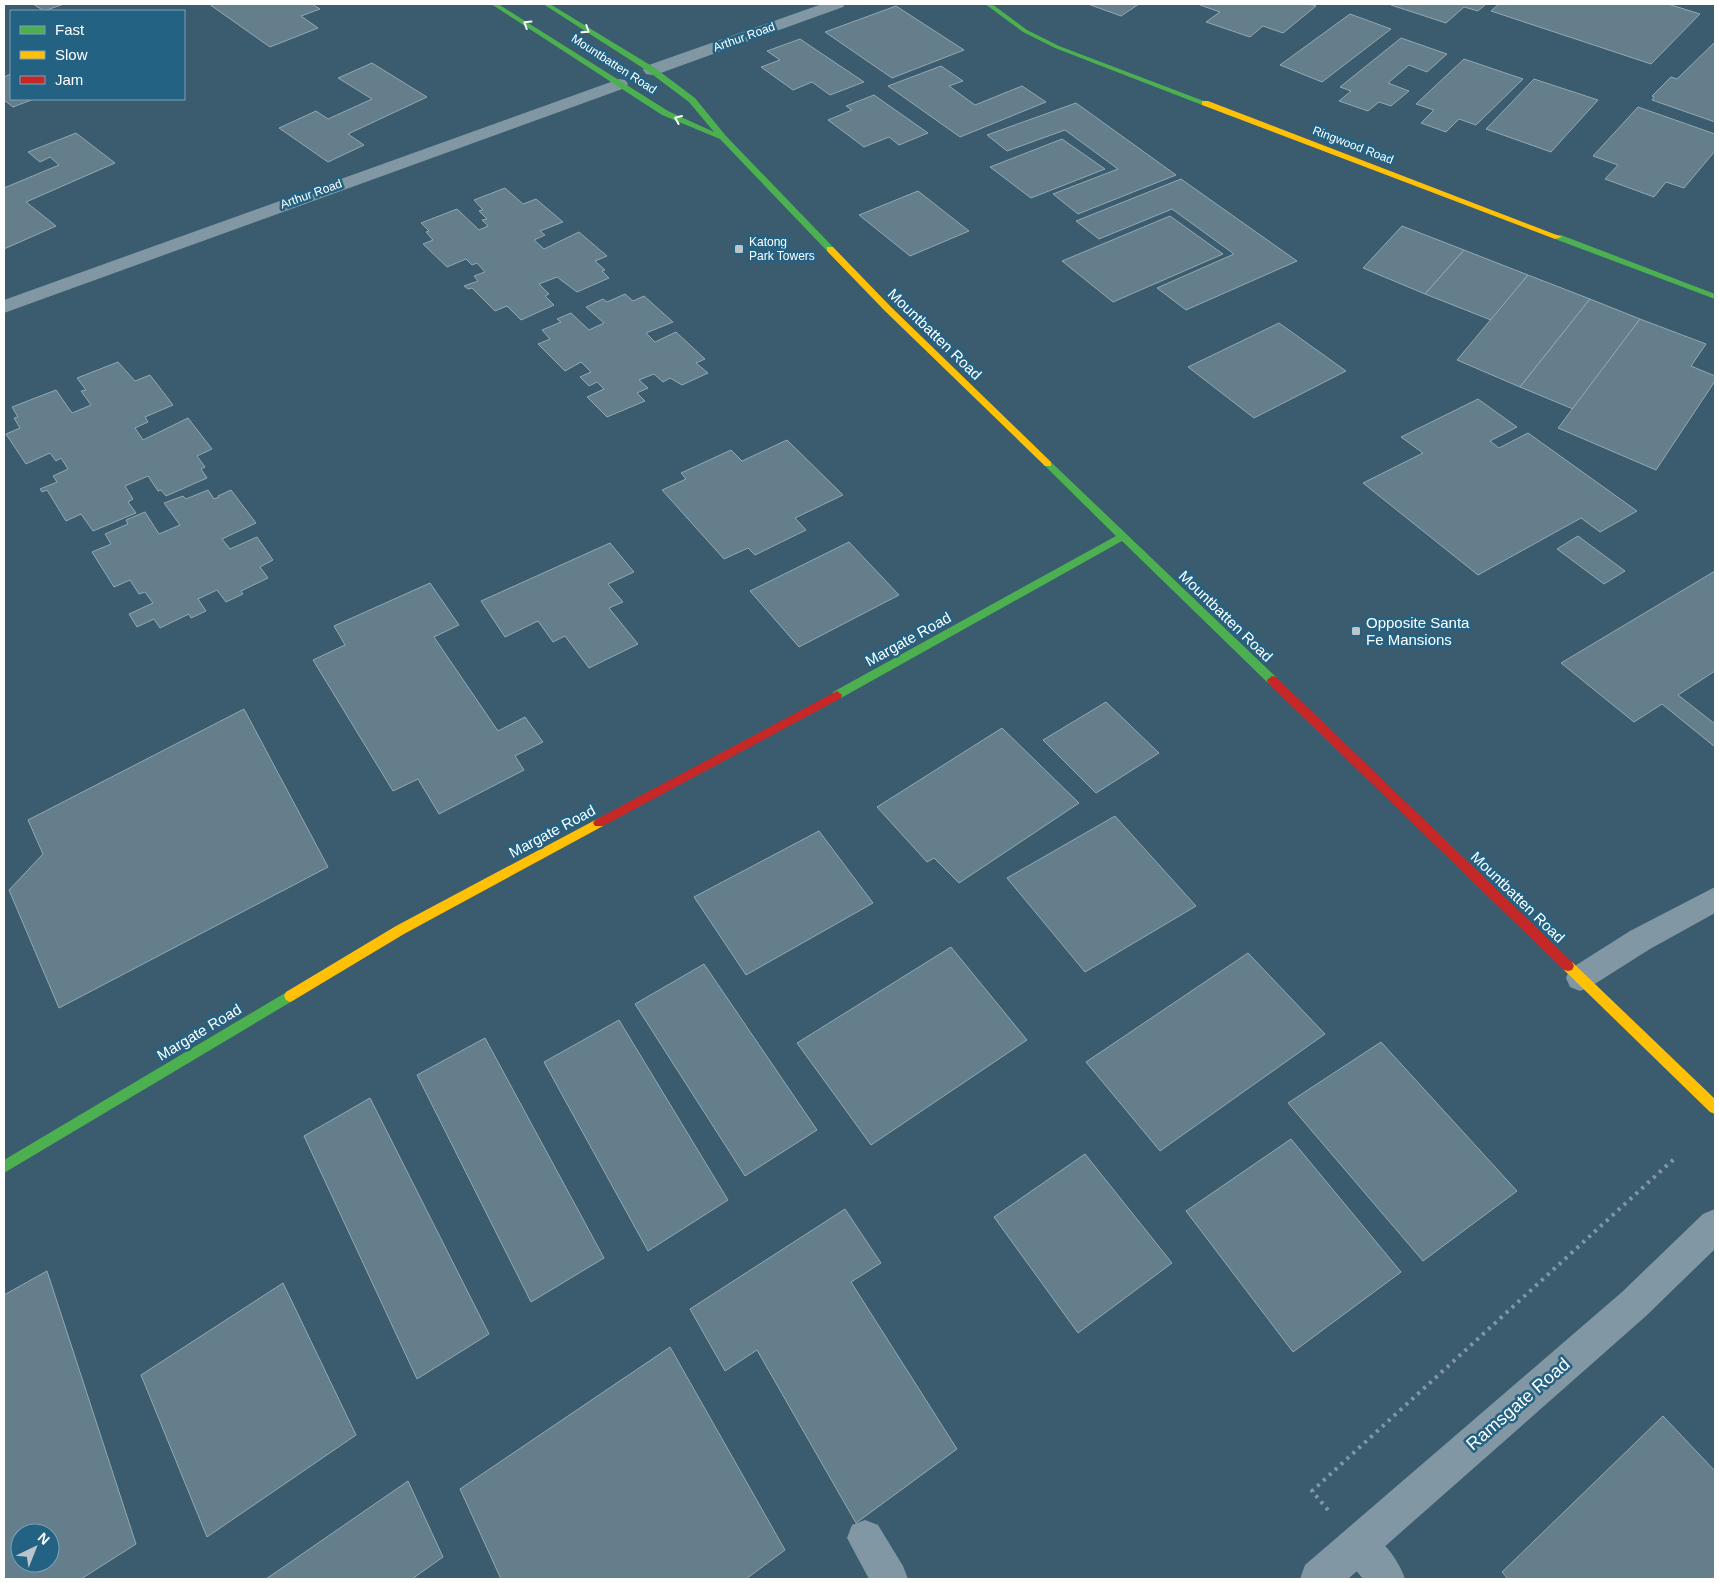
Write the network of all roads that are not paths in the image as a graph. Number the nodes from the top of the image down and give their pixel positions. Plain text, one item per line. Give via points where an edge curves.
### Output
1 (494, 4) edge
2 (546, 4) edge
3 (837, 4) edge
4 (988, 4) edge
5 (652, 70) junction
6 (619, 84) junction
7 (723, 138) junction
8 (1715, 297) edge
9 (4, 307) edge
10 (1122, 537) junction
11 (1715, 899) edge
12 (1580, 978) junction
13 (1715, 1108) edge
14 (4, 1167) edge
15 (1715, 1226) edge
16 (865, 1538) dead end
17 (1358, 1544) junction
18 (890, 1579) edge
19 (1319, 1579) edge
20 (1387, 1579) edge

6 -> 1 main road, Mountbatten Road
2 -> 5 main road, Mountbatten Road
3 - 5 street, Arthur Road
4 - 8 main road, Ringwood Road via 1025,31 1057,47
5 - 7 main road, Mountbatten Road via 692,100
7 -> 6 main road, Mountbatten Road via 665,113
6 - 9 street, Arthur Road
7 - 10 main road, Mountbatten Road via 888,309
10 - 12 main road, Mountbatten Road
10 - 14 main road, Margate Road via 806,712 400,930
11 - 12 lane
12 - 13 main road, Mountbatten Road
15 - 17 street, Ramsgate Road via 1634,1304
16 - 18 lane
17 - 19 street, Ramsgate Road
17 - 20 lane

